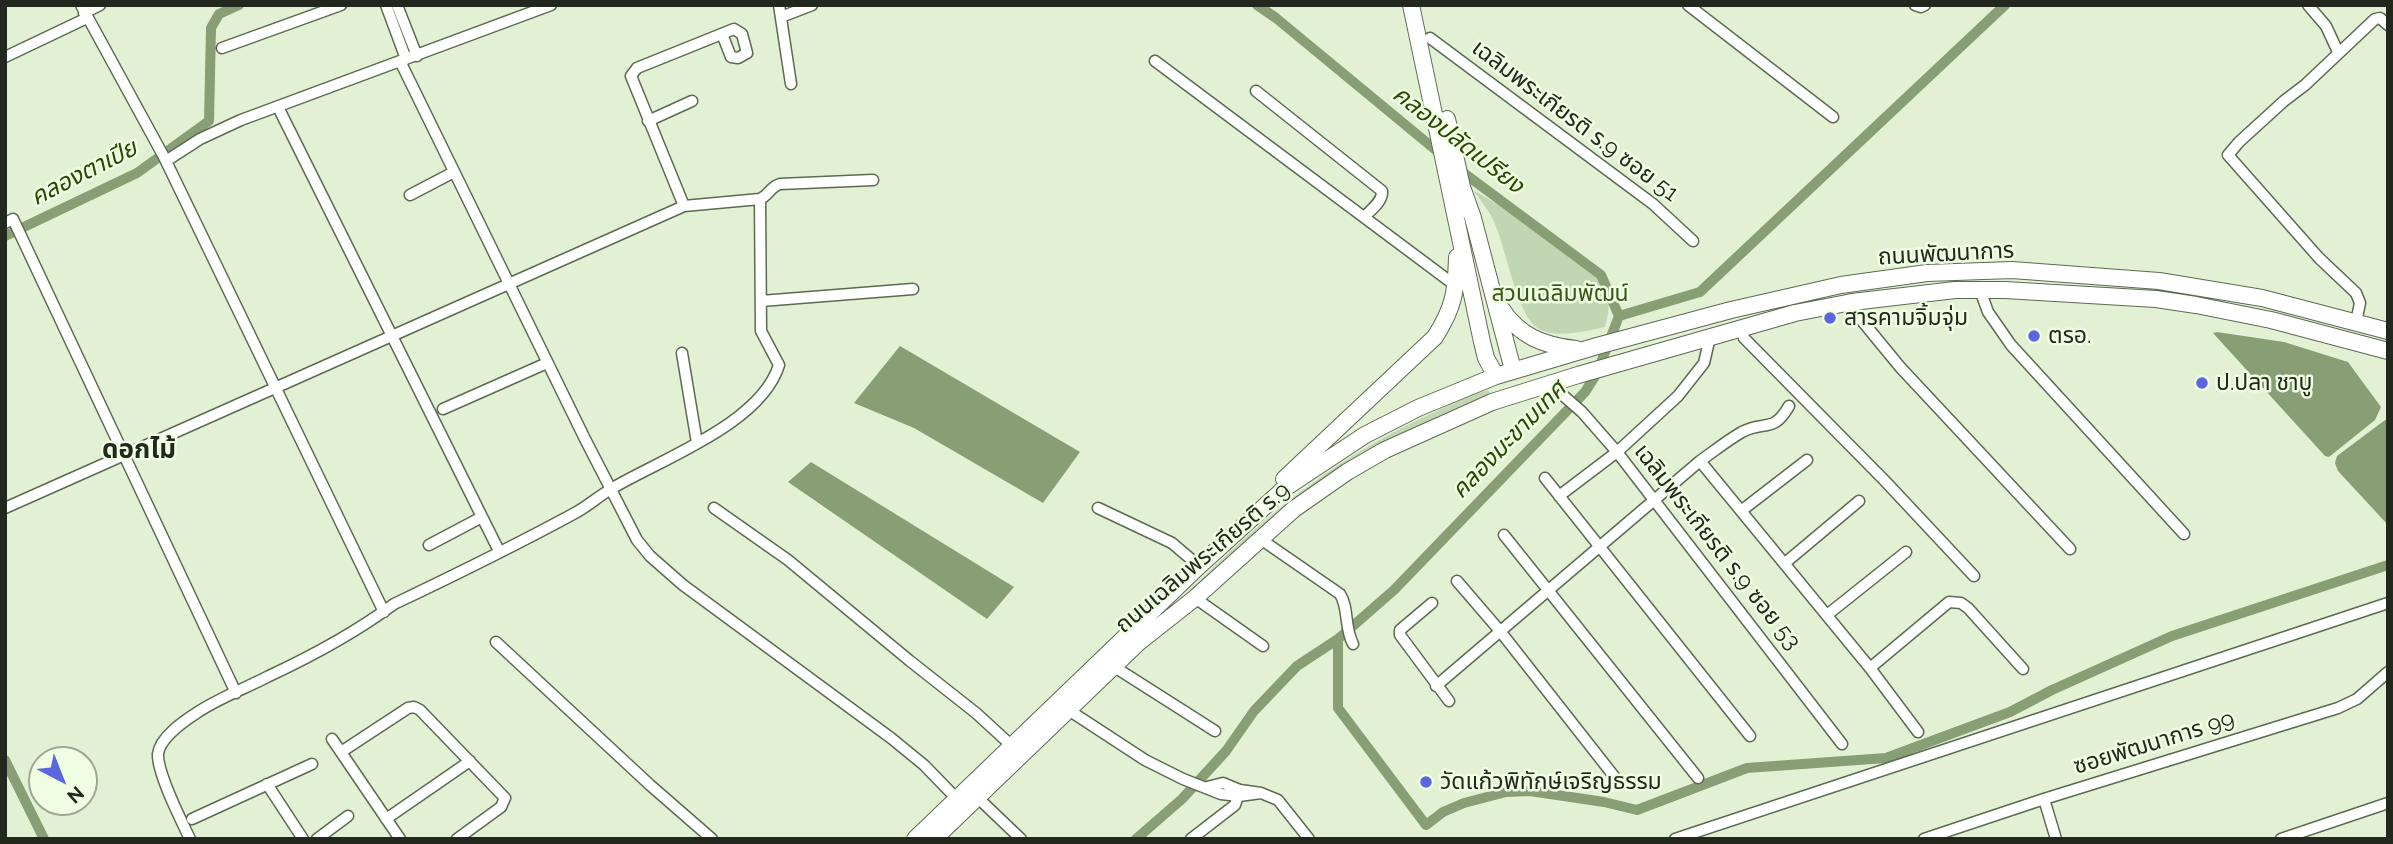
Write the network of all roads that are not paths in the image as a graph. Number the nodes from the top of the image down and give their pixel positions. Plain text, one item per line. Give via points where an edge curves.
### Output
1 (100, 5) edge
2 (341, 5) edge
3 (386, 5) edge
4 (397, 5) edge
5 (551, 5) edge
6 (812, 5) edge
7 (1411, 5) edge
8 (1422, 5) edge
9 (1688, 5) edge
10 (1915, 5) edge
11 (1925, 5) edge
12 (2308, 5) edge
13 (780, 11) edge
14 (84, 12) edge
15 (2388, 25) edge
16 (722, 34) dead end
17 (1430, 38) junction
18 (222, 48) dead end
19 (2338, 52) junction
20 (5, 57) edge
21 (408, 59) junction
22 (1155, 61) dead end
23 (791, 84) dead end
24 (1256, 91) dead end
25 (692, 101) dead end
26 (278, 107) junction
27 (1833, 117) dead end
28 (648, 121) junction
29 (1443, 131) junction
30 (165, 159) junction
31 (454, 172) junction
32 (873, 180) dead end
33 (411, 195) dead end
34 (760, 199) junction
35 (684, 205) junction
36 (1365, 216) junction
37 (10, 223) edge
38 (1458, 234) junction
39 (1693, 241) dead end
40 (509, 284) junction
41 (1456, 286) junction
42 (913, 289) dead end
43 (1980, 290) junction
44 (1496, 300) junction
45 (761, 301) junction
46 (1852, 302) junction
47 (2356, 322) junction
48 (1741, 328) junction
49 (2388, 331) edge
50 (393, 335) junction
51 (1710, 337) junction
52 (1591, 347) junction
53 (2388, 351) edge
54 (682, 353) dead end
55 (547, 363) junction
56 (1506, 375) junction
57 (1549, 384) junction
58 (277, 388) junction
59 (1492, 402) junction
60 (1789, 406) dead end
61 (443, 409) dead end
62 (697, 443) junction
63 (1617, 452) junction
64 (124, 455) junction
65 (1807, 460) dead end
66 (1700, 461) junction
67 (1545, 478) dead end
68 (611, 489) junction
69 (1559, 496) junction
70 (1654, 499) junction
71 (1859, 501) dead end
72 (5, 508) edge
73 (714, 508) dead end
74 (1098, 508) dead end
75 (1741, 511) junction
76 (1255, 513) junction
77 (482, 517) junction
78 (2184, 534) dead end
79 (1504, 535) dead end
80 (1259, 538) junction
81 (429, 545) dead end
82 (1599, 545) junction
83 (2070, 549) dead end
84 (499, 551) junction
85 (1906, 552) dead end
86 (1785, 563) junction
87 (1199, 566) junction
88 (1974, 576) dead end
89 (1457, 581) dead end
90 (1549, 589) junction
91 (1195, 598) junction
92 (1432, 603) dead end
93 (2388, 603) edge
94 (384, 612) junction
95 (1827, 615) junction
96 (1500, 631) junction
97 (496, 642) dead end
98 (1353, 644) dead end
99 (1263, 646) dead end
100 (1113, 666) junction
101 (1870, 668) junction
102 (2023, 669) dead end
103 (2388, 672) edge
104 (1436, 685) junction
105 (236, 693) junction
106 (1448, 701) dead end
107 (1067, 709) junction
108 (1215, 731) dead end
109 (1918, 732) dead end
110 (1750, 736) dead end
111 (332, 739) dead end
112 (1842, 744) dead end
113 (1012, 746) junction
114 (341, 752) junction
115 (470, 761) junction
116 (312, 764) dead end
117 (1698, 778) dead end
118 (1617, 780) dead end
119 (267, 784) junction
120 (1240, 793) junction
121 (2044, 799) junction
122 (966, 801) junction
123 (2388, 803) edge
124 (348, 816) dead end
125 (192, 819) dead end
126 (386, 819) junction
127 (940, 837) edge
128 (1302, 837) edge
129 (190, 839) edge
130 (303, 839) edge
131 (317, 839) edge
132 (400, 839) edge
133 (457, 839) edge
134 (712, 839) edge
135 (915, 839) edge
136 (1020, 839) edge
137 (1191, 839) edge
138 (1675, 839) edge
139 (1924, 839) edge
140 (2056, 839) edge
141 (2281, 839) edge

1 - 14 street
2 - 18 street
3 - 21 street
4 - 21 street
5 - 21 street
6 - 13 street
7 - 29 main road
8 - 17 main road
9 - 27 street
10 - 11 street
12 - 19 street via 2326,26
13 - 23 street
14 - 20 street
14 - 30 street
15 - 19 street via 2375,19
16 - 28 street via 632,72
17 - 29 main road
17 - 39 street, เฉลิมพระเกียรติ ร.9 ซอย 51 via 1653,204
19 - 47 street via 2228,155 2356,293 2360,303
21 - 26 street
21 - 31 street
22 - 36 street
24 - 36 street via 1382,191
25 - 28 street
26 - 30 street via 241,120
26 - 50 street
28 - 35 street
29 - 38 main road
29 - 44 main road
30 - 58 street
31 - 33 street
31 - 40 street
32 - 34 street via 780,184
34 - 35 street
34 - 45 street
35 - 40 street
36 - 41 street
37 - 64 street via 20,234
38 - 41 main road
38 - 56 main road via 1486,358
40 - 50 street
40 - 55 street
41 - 76 main road via 1448,317 1435,337 1334,429
42 - 45 street
43 - 46 main road, ถนนพัฒนาการ
43 - 53 main road, ถนนพัฒนาการ via 2196,305
43 - 78 street via 1988,312 2011,345
44 - 52 main road via 1511,323 1539,342
44 - 56 main road
45 - 62 street via 761,331 779,365 776,376 755,402
46 - 48 main road, ถนนพัฒนาการ
46 - 83 street via 1854,311 1900,367
47 - 49 main road, ถนนพัฒนาการ
47 - 52 main road, ถนนพัฒนาการ via 2262,298 2159,281 2012,270 1927,273 1841,285
48 - 51 main road, ถนนพัฒนาการ
48 - 88 street via 1744,338
50 - 58 street
50 - 77 street
51 - 57 main road, ถนนพัฒนาการ
51 - 63 street via 1704,363 1693,378
52 - 56 main road, ถนนพัฒนาการ
54 - 62 street
55 - 61 street
55 - 68 street
56 - 57 main road
56 - 59 main road
56 - 76 main road, ถนนเฉลิมพระเกียรติ ร.9 via 1418,408 1365,435
57 - 59 main road, ถนนเฉลิมพระเกียรติ ร.9
57 - 63 street, เฉลิมพระเกียรติ ร.9 ซอย 53 via 1582,412
58 - 64 street
58 - 94 street
59 - 80 main road, ถนนเฉลิมพระเกียรติ ร.9 via 1347,472
60 - 66 street via 1776,424 1741,432
62 - 68 street
63 - 69 street
63 - 70 street, เฉลิมพระเกียรติ ร.9 ซอย 53
64 - 72 street
64 - 105 street
65 - 75 street
66 - 70 street
66 - 75 street
67 - 69 street
68 - 84 street via 577,512
68 - 122 street via 637,540 663,568 891,738
69 - 82 street
70 - 82 street
70 - 112 street, เฉลิมพระเกียรติ ร.9 ซอย 53
71 - 86 street
73 - 113 street via 788,560
74 - 87 street via 1172,543
75 - 86 street
76 - 87 main road, ถนนเฉลิมพระเกียรติ ร.9
77 - 81 street
77 - 84 street
79 - 90 street
80 - 91 main road, ถนนเฉลิมพระเกียรติ ร.9
80 - 98 street via 1340,594
82 - 90 street
82 - 110 street
84 - 94 street
85 - 95 street
86 - 95 street
87 - 113 main road, ถนนเฉลิมพระเกียรติ ร.9
89 - 96 street
90 - 96 street
90 - 117 street
91 - 99 street
91 - 100 main road, ถนนเฉลิมพระเกียรติ ร.9
92 - 104 street via 1399,635
93 - 138 street
94 - 105 street
95 - 101 street
96 - 104 street
96 - 118 street
97 - 134 street
100 - 107 main road, ถนนเฉลิมพระเกียรติ ร.9
100 - 108 street
101 - 102 street via 1955,601 1968,608
101 - 109 street
103 - 121 street, ซอยพัฒนาการ 99 via 2357,699 2338,708
104 - 106 street
105 - 129 street via 200,710 161,745 159,769
107 - 120 street via 1183,779 1221,794
107 - 122 main road, ถนนเฉลิมพระเกียรติ ร.9
111 - 114 street
113 - 122 main road, ถนนเฉลิมพระเกียรติ ร.9
114 - 115 street via 414,706
114 - 126 street
115 - 126 street
115 - 133 street via 505,801
116 - 119 street
119 - 125 street
119 - 130 street
120 - 128 street via 1261,793 1278,800
120 - 137 street via 1235,804
121 - 139 street, ซอยพัฒนาการ 99
121 - 140 street
122 - 127 main road, ถนนเฉลิมพระเกียรติ ร.9
122 - 135 main road, ถนนเฉลิมพระเกียรติ ร.9
122 - 136 street
123 - 141 street
124 - 131 street
126 - 132 street

